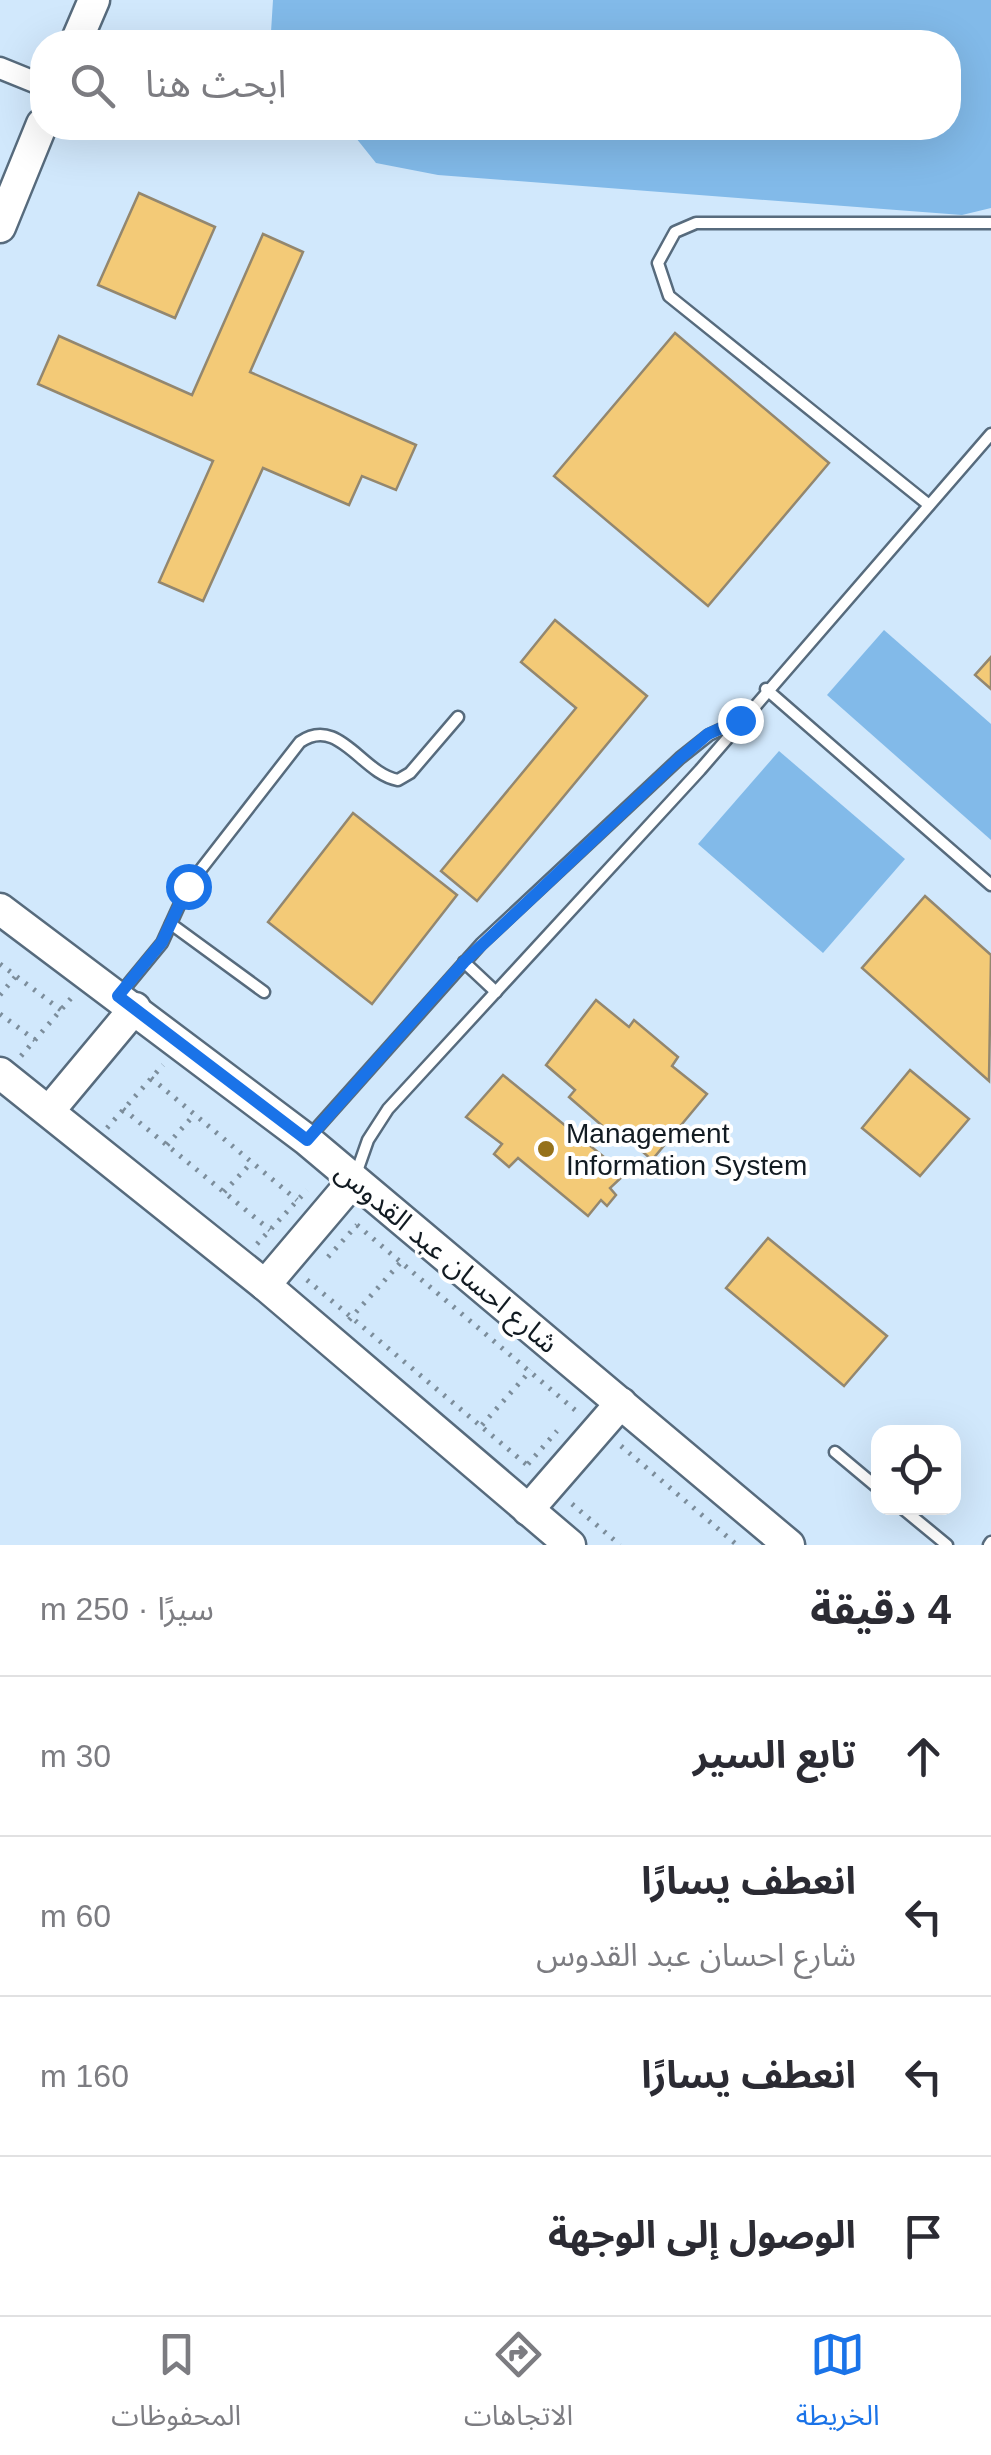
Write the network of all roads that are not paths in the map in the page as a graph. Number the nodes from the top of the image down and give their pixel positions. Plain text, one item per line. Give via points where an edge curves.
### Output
1 (94, 0) edge
2 (81, 30) edge
3 (0, 68) edge
4 (30, 80) edge
5 (35, 140) edge
6 (991, 223) edge
7 (0, 227) edge
8 (991, 434) edge
9 (929, 504) junction
10 (766, 689) junction
11 (458, 716) dead end
12 (740, 720) junction
13 (991, 885) edge
14 (0, 909) edge
15 (171, 924) junction
16 (464, 962) junction
17 (264, 992) dead end
18 (496, 992) junction
19 (126, 1002) junction
20 (2, 1075) edge
21 (49, 1111) junction
22 (307, 1140) junction
23 (343, 1171) junction
24 (275, 1295) junction
25 (610, 1393) junction
26 (835, 1452) dead end
27 (871, 1482) edge
28 (516, 1500) junction
29 (911, 1515) edge
30 (570, 1545) edge
31 (790, 1545) edge
32 (947, 1545) edge

1 - 2 street
3 - 4 street
5 - 7 street
6 - 9 lane via 696,223 666,240 658,262 669,296
8 - 9 lane
9 - 10 lane
10 - 12 lane
10 - 13 lane
11 - 15 lane via 398,780 330,735 308,737 188,886
12 - 16 lane via 708,734 680,758
12 - 18 lane
14 - 19 street, شارع احسان عبد القدوس
15 - 17 lane
15 - 19 lane
16 - 18 lane
16 - 22 lane
18 - 23 lane
19 - 21 street
19 - 22 street, شارع احسان عبد القدوس
20 - 21 street
21 - 24 street
22 - 23 street, شارع احسان عبد القدوس
23 - 24 street
23 - 25 street, شارع احسان عبد القدوس
24 - 28 street
25 - 28 street
25 - 31 street, شارع احسان عبد القدوس
26 - 27 lane
28 - 30 street
29 - 32 lane

